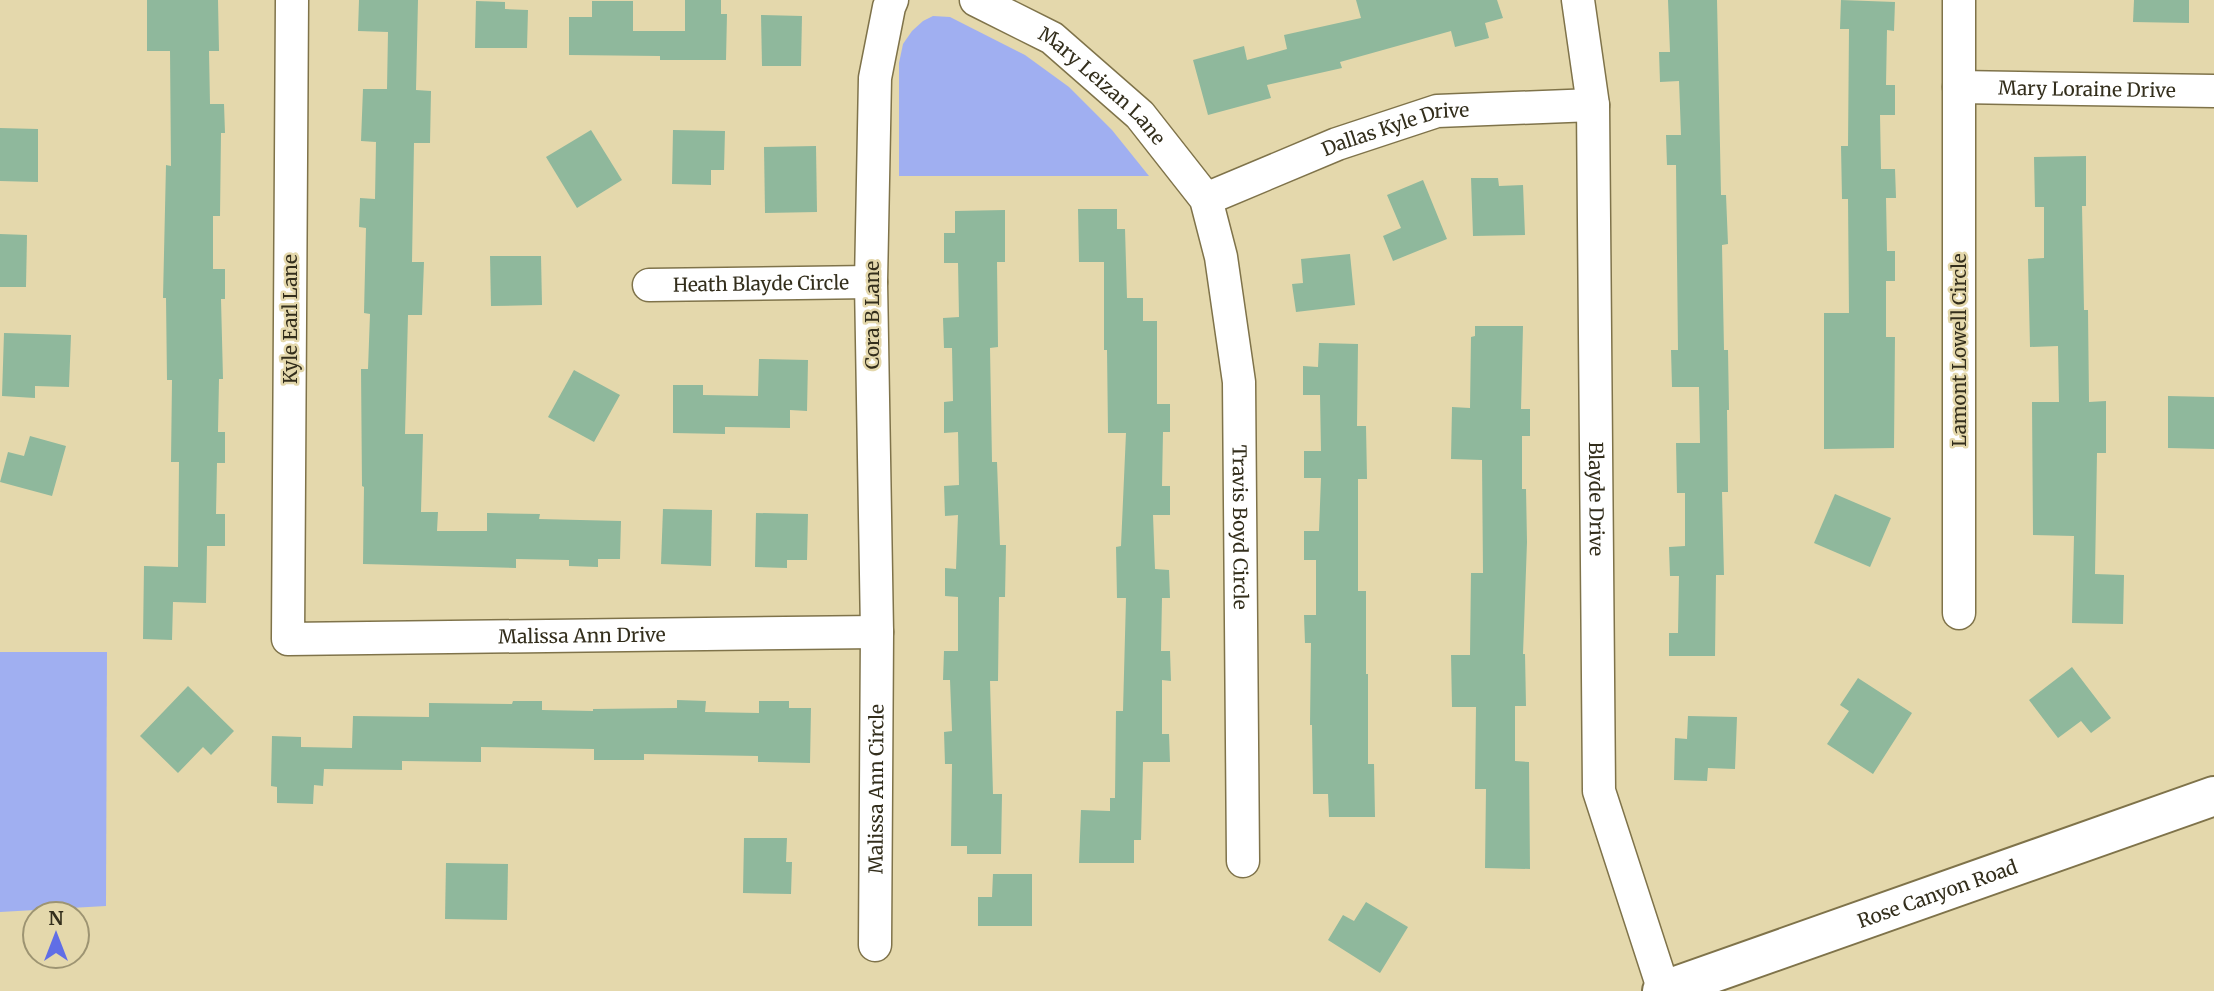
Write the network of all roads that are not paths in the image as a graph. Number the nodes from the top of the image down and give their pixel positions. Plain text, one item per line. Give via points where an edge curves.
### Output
1 (292, 0) edge
2 (892, 0) edge
3 (976, 0) edge
4 (1578, 0) edge
5 (1959, 0) edge
6 (1959, 88) junction
7 (2214, 91) edge
8 (1593, 105) junction
9 (1206, 199) junction
10 (871, 282) junction
11 (649, 285) dead end
12 (1959, 613) dead end
13 (877, 632) junction
14 (288, 639) joint
15 (2214, 796) edge
16 (1243, 861) dead end
17 (875, 945) dead end
18 (1664, 991) edge

1 - 14 street, Kyle Earl Lane
2 - 10 street, Cora B Lane via 875,78
3 - 9 street, Mary Leizan Lane via 1052,38 1140,115
4 - 8 street, Blayde Drive
5 - 6 street, Lamont Lowell Circle
6 - 7 street, Mary Loraine Drive
6 - 12 street, Lamont Lowell Circle
8 - 9 street, Dallas Kyle Drive via 1437,111 1337,144
8 - 18 street, Blayde Drive via 1599,791
9 - 16 street, Travis Boyd Circle via 1221,257 1240,382
10 - 11 street, Heath Blayde Circle
10 - 13 street, Cora B Lane
13 - 14 street, Malissa Ann Drive
13 - 17 street, Malissa Ann Circle
15 - 18 street, Rose Canyon Road

